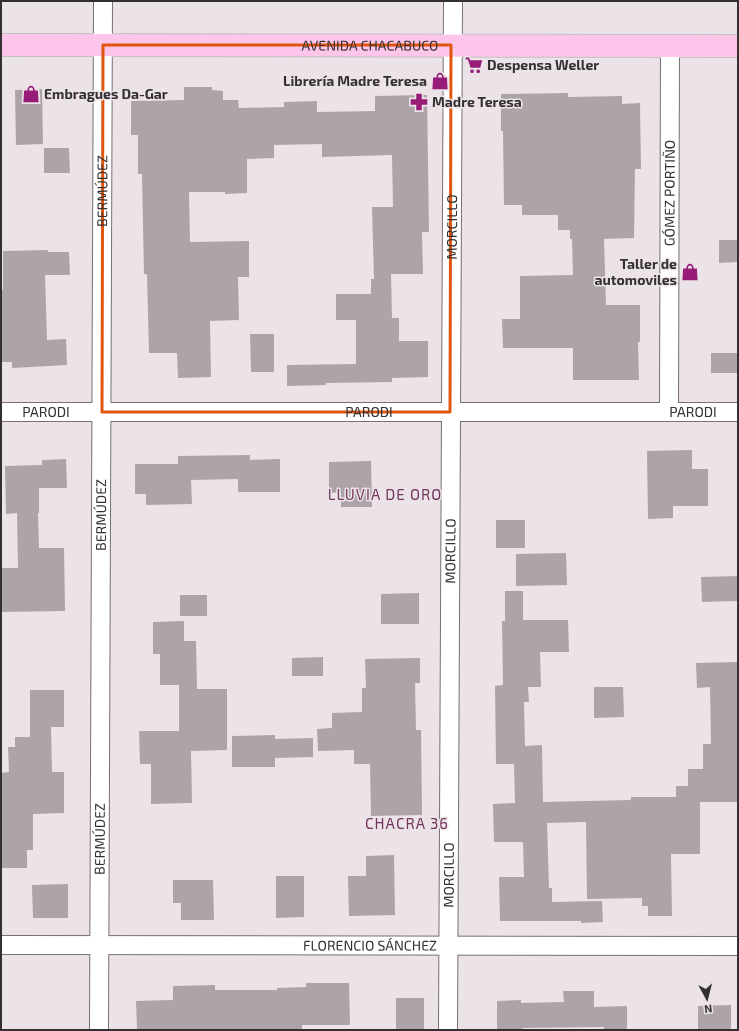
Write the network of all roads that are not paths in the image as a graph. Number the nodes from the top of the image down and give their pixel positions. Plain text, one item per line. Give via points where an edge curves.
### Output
1 (103, 1) edge
2 (452, 1) edge
3 (1, 45) edge
4 (103, 45) junction
5 (451, 45) junction
6 (670, 46) junction
7 (738, 46) edge
8 (1, 412) edge
9 (102, 412) junction
10 (450, 412) junction
11 (669, 412) junction
12 (738, 412) edge
13 (1, 945) edge
14 (100, 945) junction
15 (448, 946) junction
16 (738, 946) edge
17 (100, 1030) edge
18 (448, 1030) edge

1 - 4 street, BERMÚDEZ
2 - 5 street, MORCILLO
3 - 4 main road, AVENIDA CHACABUCO
4 - 5 main road, AVENIDA CHACABUCO
4 - 9 street, BERMÚDEZ
5 - 6 main road, AVENIDA CHACABUCO
5 - 10 street, MORCILLO
6 - 7 main road, AVENIDA CHACABUCO
6 - 11 street, GÓMEZ PORTIÑO
8 - 9 street, PARODI
9 - 10 street, PARODI
9 - 14 street, BERMÚDEZ
10 - 11 street, PARODI
10 - 15 street, MORCILLO
11 - 12 street, PARODI
13 - 14 street, FLORENCIO SÁNCHEZ
14 - 15 street, FLORENCIO SÁNCHEZ
14 - 17 street, BERMÚDEZ
15 - 16 street, FLORENCIO SÁNCHEZ
15 - 18 street, MORCILLO

